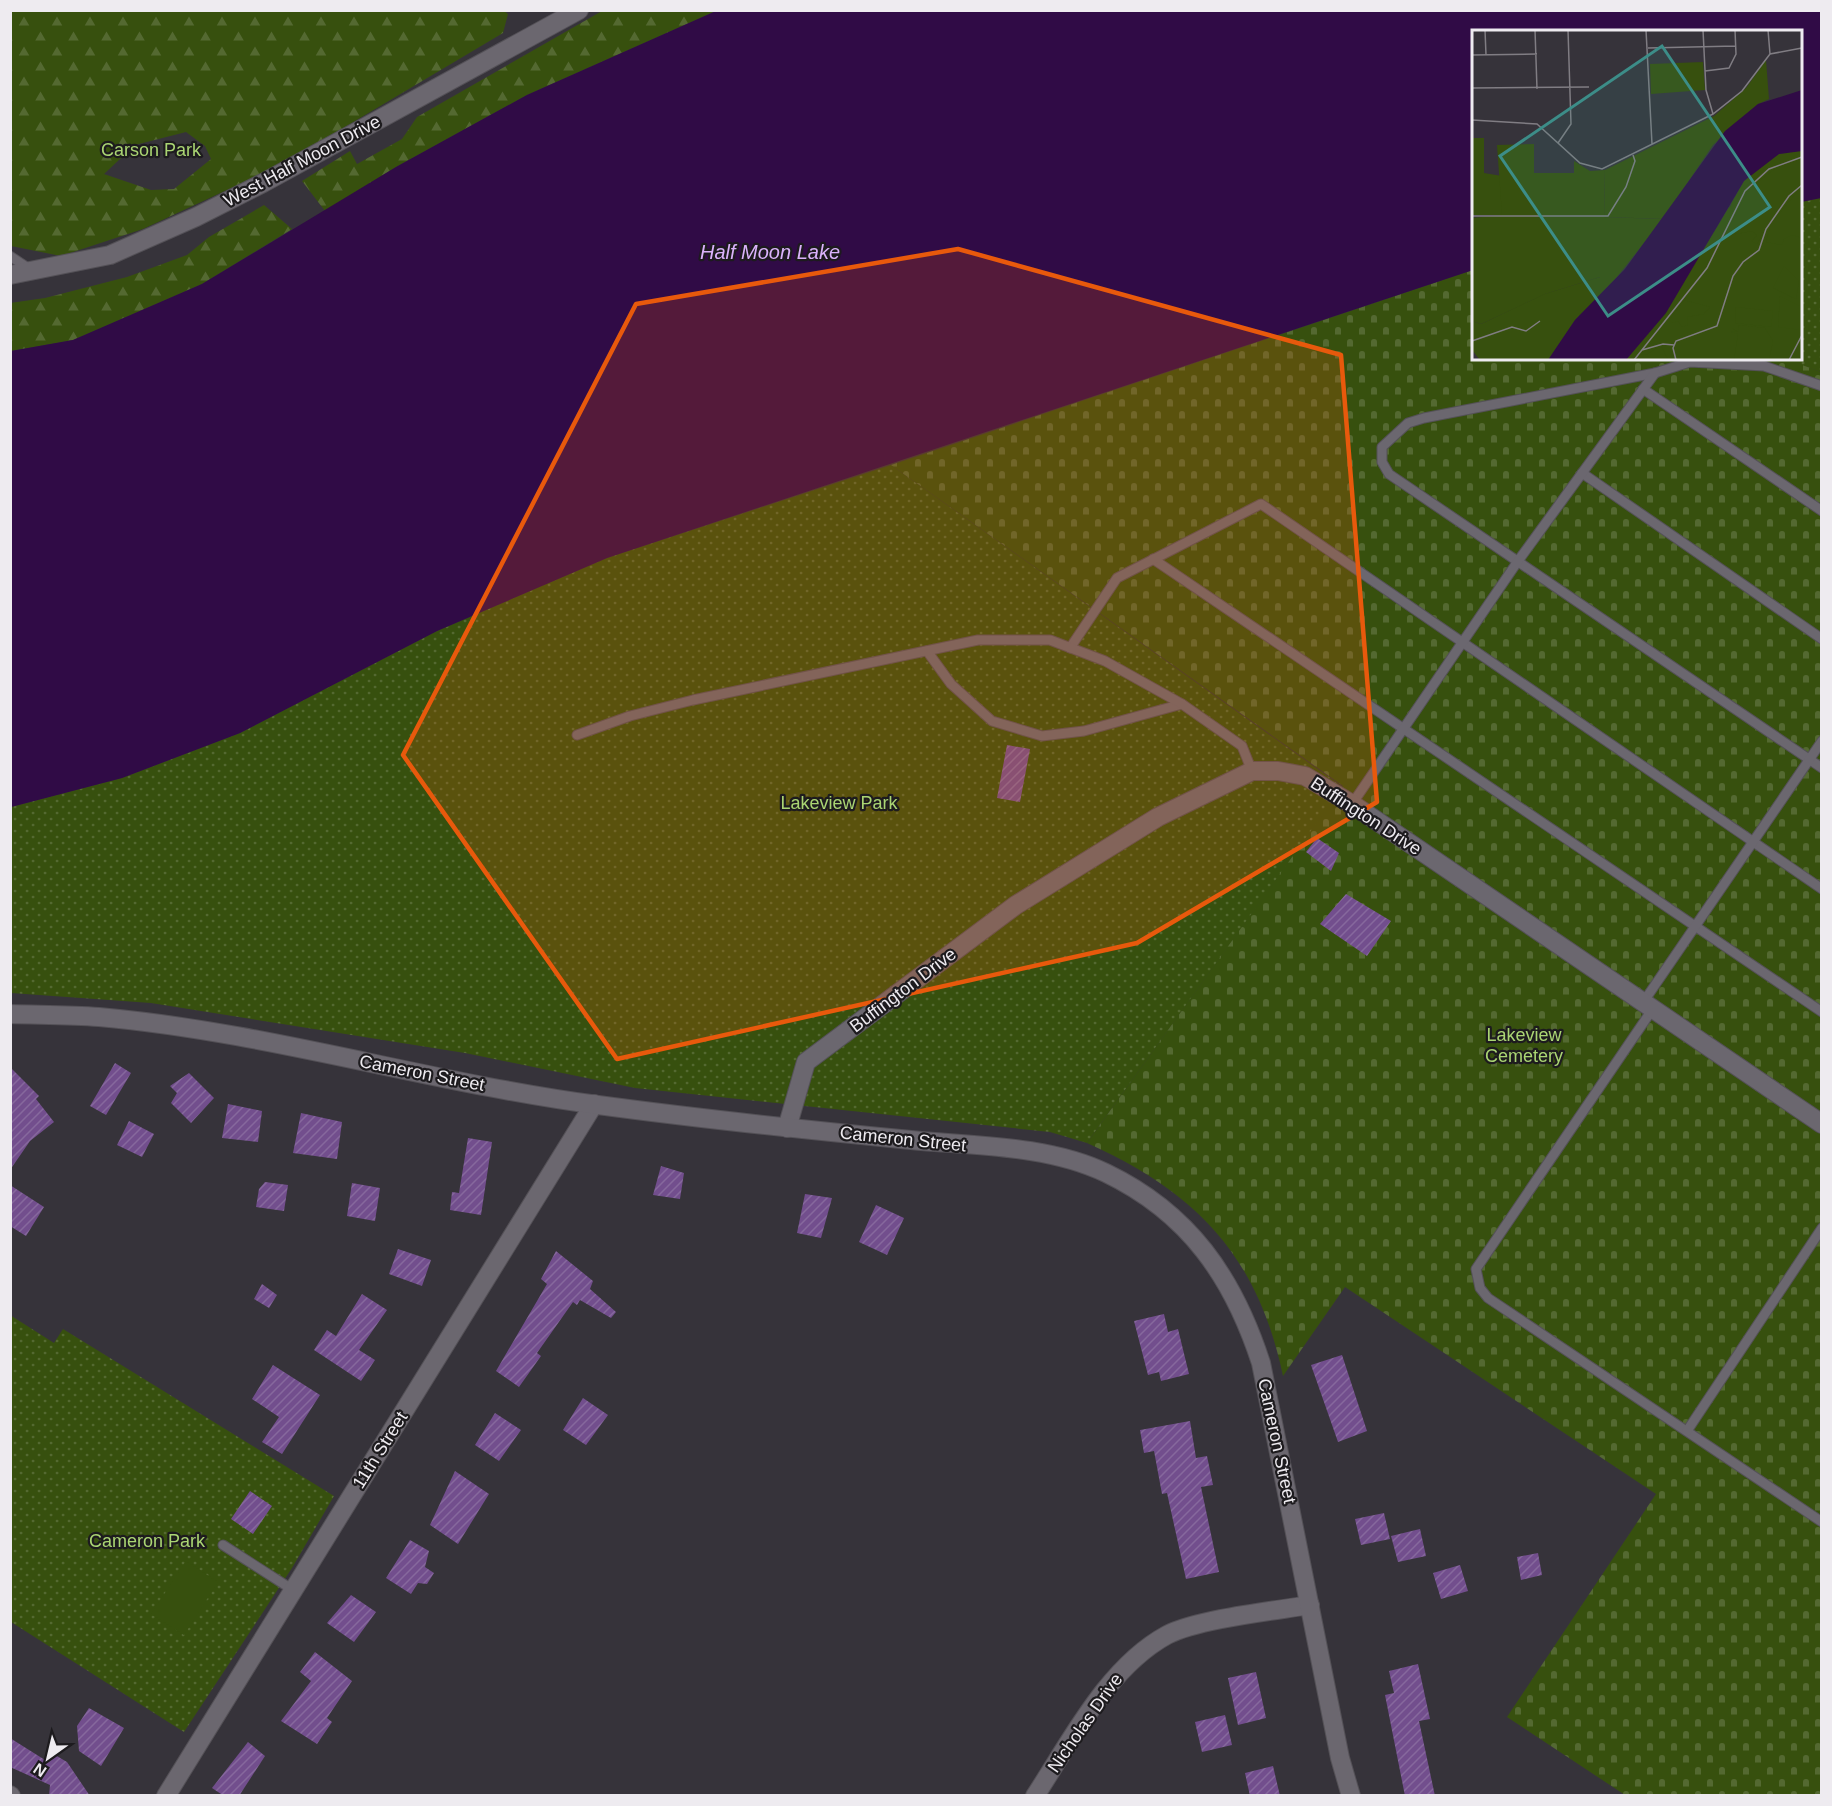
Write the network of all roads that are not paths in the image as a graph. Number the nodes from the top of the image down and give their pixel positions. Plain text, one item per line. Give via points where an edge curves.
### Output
1 (579, 10) edge
2 (10, 256) edge
3 (33, 271) junction
4 (10, 275) edge
5 (1655, 373) junction
6 (1821, 386) edge
7 (1643, 389) junction
8 (1582, 473) junction
9 (1821, 511) edge
10 (1153, 559) junction
11 (1518, 561) junction
12 (1821, 639) edge
13 (1461, 644) junction
14 (1070, 648) junction
15 (927, 651) junction
16 (1182, 704) junction
17 (1403, 729) junction
18 (577, 735) dead end
19 (1821, 741) edge
20 (1808, 759) junction
21 (1821, 768) edge
22 (1252, 771) junction
23 (1352, 804) junction
24 (1753, 842) junction
25 (1821, 889) edge
26 (1695, 926) junction
27 (1647, 1007) junction
28 (1821, 1012) edge
29 (10, 1014) edge
30 (594, 1104) junction
31 (1821, 1124) edge
32 (786, 1128) junction
33 (1821, 1228) edge
34 (1687, 1431) junction
35 (1821, 1522) edge
36 (223, 1545) dead end
37 (293, 1590) junction
38 (1310, 1605) junction
39 (166, 1796) edge
40 (1035, 1796) edge
41 (1351, 1796) edge

1 - 3 street, West Half Moon Drive via 196,217 111,255
2 - 3 lane
3 - 4 street, West Half Moon Drive
5 - 6 lane via 1690,362 1764,366
5 - 7 lane
5 - 11 lane via 1424,418 1408,423 1382,447 1382,462 1389,474
7 - 8 lane
7 - 9 lane
8 - 11 lane
8 - 12 lane
10 - 13 lane via 1261,504
10 - 14 lane via 1117,578
10 - 17 lane
11 - 13 lane
11 - 20 lane
13 - 17 lane
13 - 24 lane
14 - 15 lane via 1050,640 978,640
14 - 16 lane via 1105,661
15 - 16 lane via 951,684 992,721 1042,736 1084,731
15 - 18 lane via 693,700
16 - 22 lane via 1242,746
17 - 23 lane
17 - 26 lane
19 - 20 lane
20 - 21 lane
20 - 24 lane
22 - 23 street, Buffington Drive via 1305,776
22 - 32 street, Buffington Drive via 1158,817 1016,905 806,1062
23 - 27 street, Buffington Drive
24 - 25 lane
24 - 26 lane
26 - 27 lane
26 - 28 lane
27 - 31 street, Buffington Drive
27 - 34 lane via 1476,1269 1476,1279 1488,1298
29 - 30 street, Cameron Street via 100,1017 237,1037
30 - 32 street, Cameron Street
30 - 37 street, 11th Street
32 - 38 street, Cameron Street via 1021,1151 1065,1159 1104,1172 1145,1195 1182,1225 1210,1256 1250,1328 1261,1363
33 - 34 lane
34 - 35 lane
36 - 37 lane
37 - 39 street, 11th Street
38 - 40 street, Nicholas Drive via 1169,1634 1137,1655 1112,1680
38 - 41 street, Cameron Street

